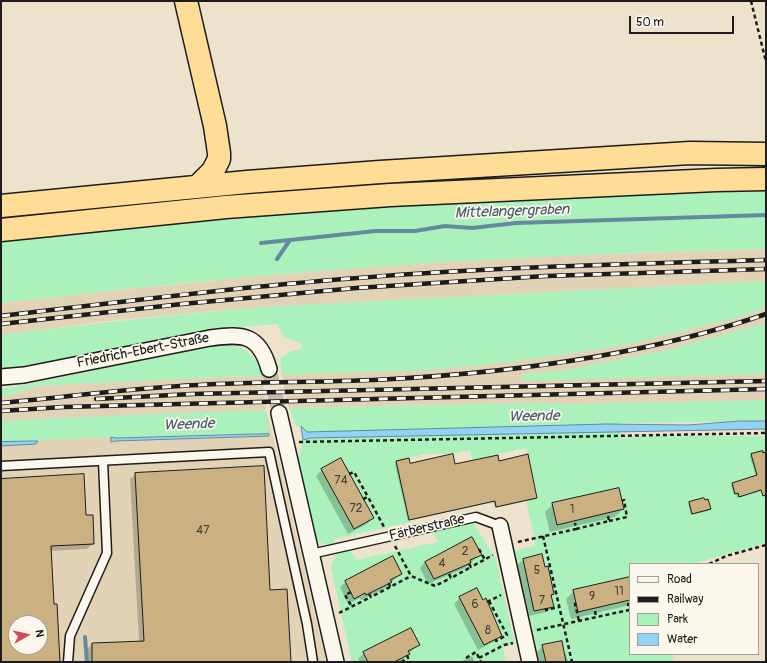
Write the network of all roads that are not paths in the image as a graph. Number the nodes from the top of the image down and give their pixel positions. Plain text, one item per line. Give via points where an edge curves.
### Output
1 (186, 1) edge
2 (766, 154) edge
3 (766, 180) edge
4 (198, 186) junction
5 (1, 206) edge
6 (1, 230) edge
7 (269, 369) tunnel mouth
8 (1, 377) edge
9 (279, 413) tunnel mouth
10 (103, 461) junction
11 (1, 466) edge
12 (500, 526) joint
13 (311, 554) junction
14 (68, 662) edge
15 (314, 662) edge
16 (336, 662) edge
17 (530, 662) edge

1 - 4 highway via 219,153 216,165
2 - 4 highway via 682,154
3 - 6 highway via 708,180 382,196 219,208
4 - 5 highway
7 - 8 street, Friedrich-Ebert-Straße via 262,349 257,344 246,338 231,335 24,375
9 - 13 street
10 - 11 lane
10 - 14 lane via 107,553 70,636
10 - 15 lane via 269,452
12 - 13 lane, Färberstraße via 476,517
12 - 17 street, Färberstraße
13 - 16 street

